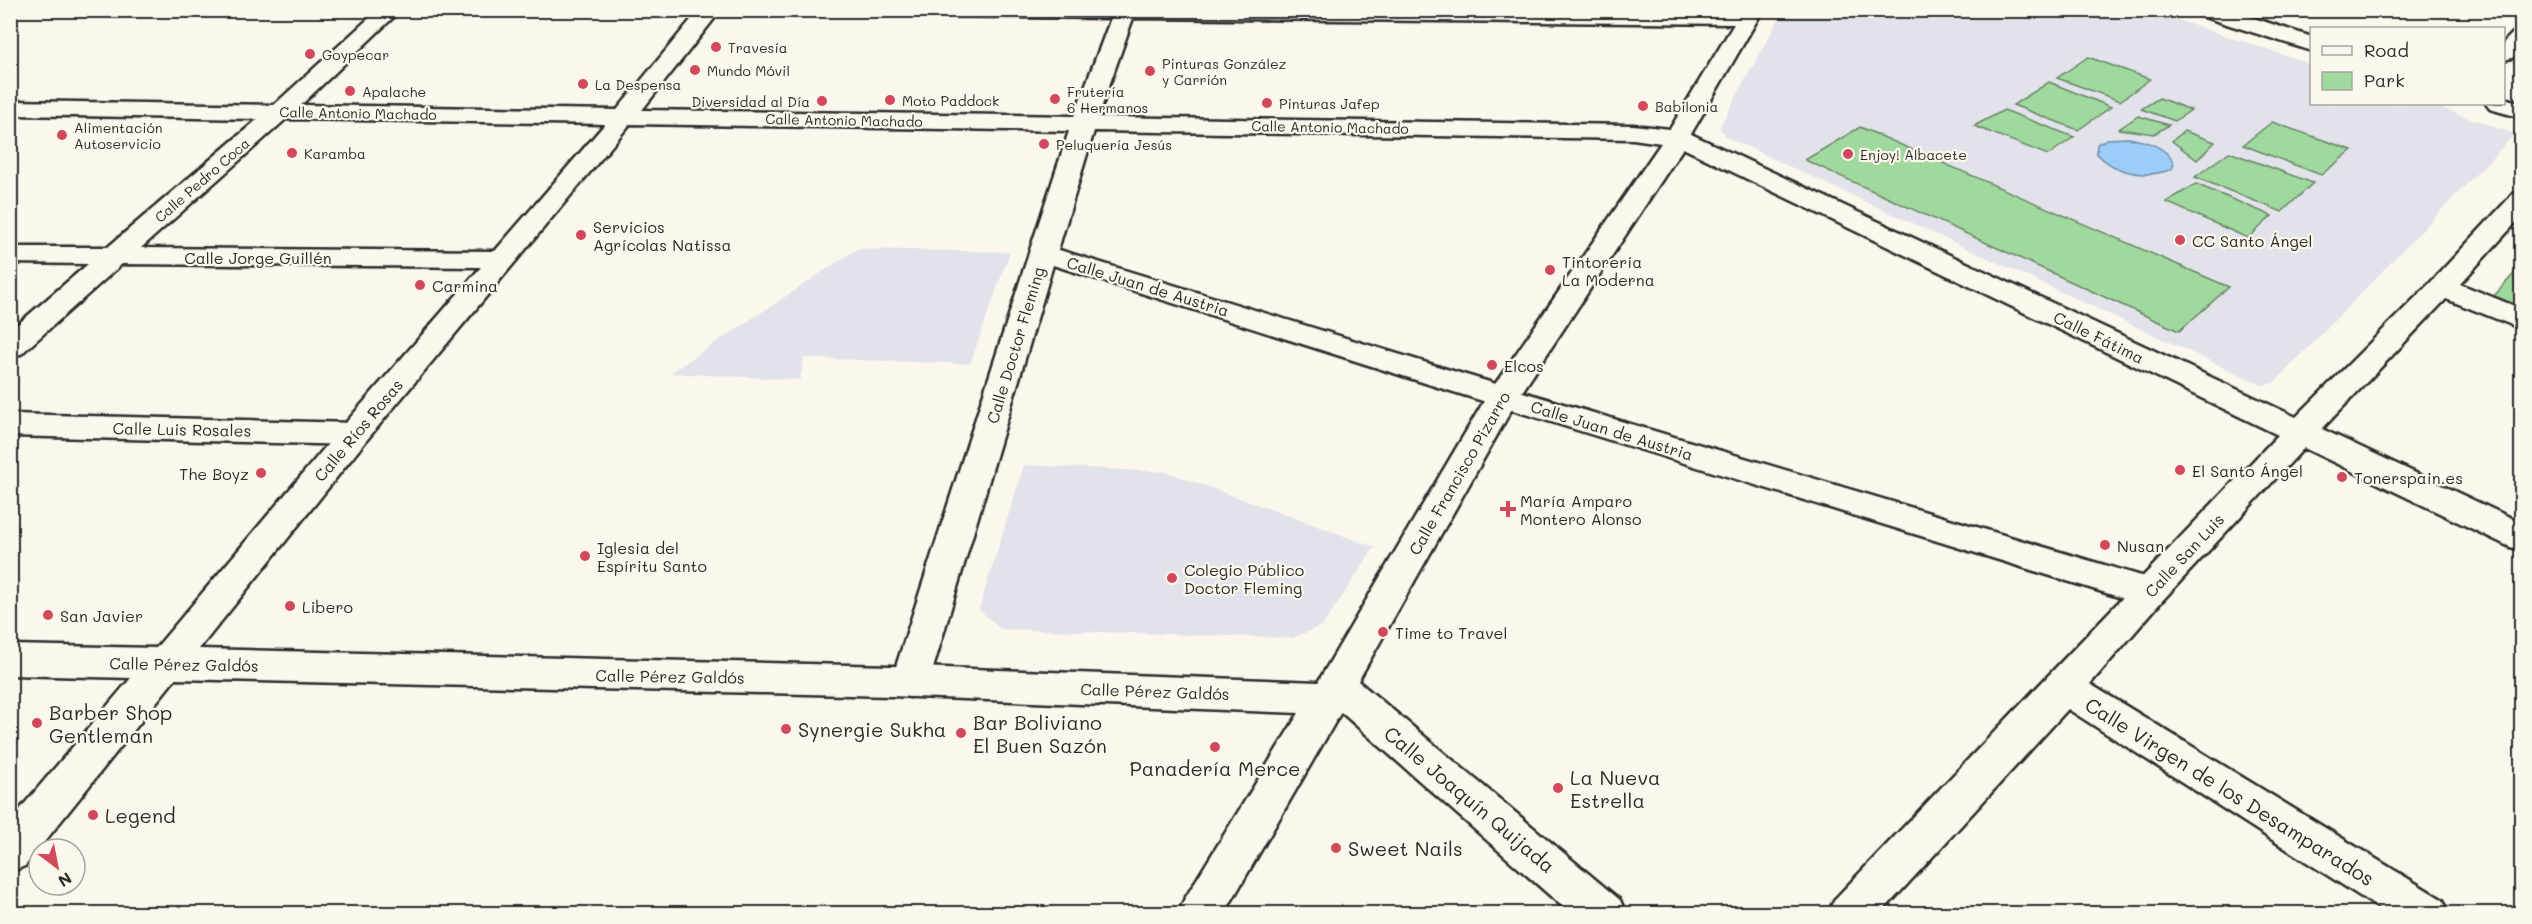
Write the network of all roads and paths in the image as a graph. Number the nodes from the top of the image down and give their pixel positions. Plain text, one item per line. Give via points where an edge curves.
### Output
1 (391, 10) edge
2 (711, 10) edge
3 (923, 10) edge
4 (2206, 10) edge
5 (1124, 11) edge
6 (1751, 14) edge
7 (2522, 37) edge
8 (2310, 43) edge
9 (2505, 52) edge
10 (2501, 105) edge
11 (10, 108) edge
12 (2522, 111) edge
13 (280, 112) junction
14 (624, 117) junction
15 (1084, 123) junction
16 (1677, 137) junction
17 (2522, 200) edge
18 (1043, 253) junction
19 (10, 255) edge
20 (114, 256) junction
21 (505, 259) junction
22 (2442, 287) junction
23 (2522, 320) edge
24 (10, 347) edge
25 (1503, 396) junction
26 (10, 425) edge
27 (2299, 433) junction
28 (354, 434) junction
29 (2522, 538) edge
30 (2148, 592) junction
31 (10, 660) edge
32 (164, 664) junction
33 (910, 682) junction
34 (2064, 687) junction
35 (1332, 692) junction
36 (10, 853) edge
37 (1200, 914) edge
38 (1604, 914) edge
39 (1850, 914) edge
40 (2427, 914) edge

1 - 13 street, Calle Pedro Coca
2 - 14 street, Calle Ríos Rosas
3 - 5 street
4 - 8 street
5 - 6 street
5 - 15 street, Calle Doctor Fleming
6 - 16 street, Calle Francisco Pizarro
7 - 9 street
10 - 12 street
11 - 13 street, Calle Antonio Machado
13 - 14 street, Calle Antonio Machado
13 - 20 street, Calle Pedro Coca
14 - 15 street, Calle Antonio Machado
14 - 21 street, Calle Ríos Rosas
15 - 16 street, Calle Antonio Machado via 1633,132
15 - 18 street, Calle Doctor Fleming
16 - 25 street, Calle Francisco Pizarro
16 - 27 street, Calle Fátima
17 - 22 street, Calle San Luis
18 - 25 street, Calle Juan de Austria
18 - 33 street, Calle Doctor Fleming
19 - 20 street, Calle Jorge Guillén
20 - 21 street, Calle Jorge Guillén
20 - 24 street, Calle Pedro Coca
21 - 28 street, Calle Ríos Rosas
22 - 23 street
22 - 27 street, Calle San Luis
25 - 30 street, Calle Juan de Austria
25 - 35 street, Calle Francisco Pizarro
26 - 28 street, Calle Luis Rosales
27 - 29 street, Calle Fátima
27 - 30 street, Calle San Luis
28 - 32 street, Calle Ríos Rosas
30 - 34 street, Calle San Luis
31 - 32 street, Calle Pérez Galdós
32 - 33 street, Calle Pérez Galdós
32 - 36 street, Calle Ríos Rosas
33 - 35 street, Calle Pérez Galdós
34 - 39 street, Calle San Luis
34 - 40 street, Calle Virgen de los Desamparados
35 - 37 street, Calle Francisco Pizarro
35 - 38 street, Calle Joaquín Quijada

